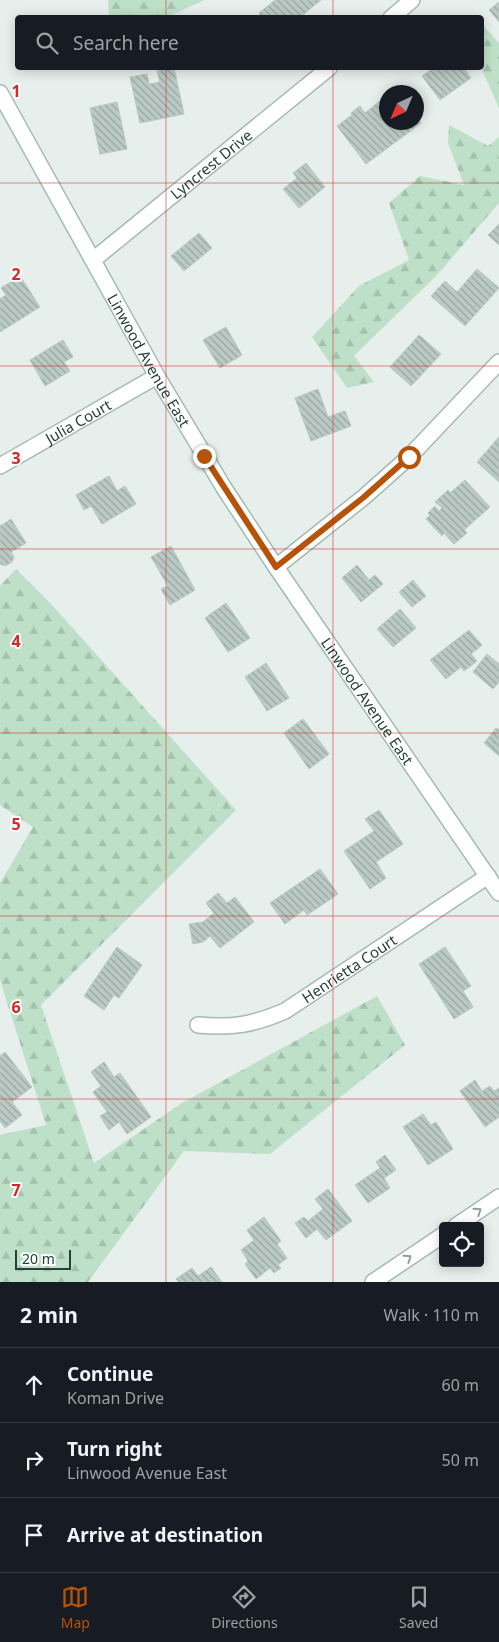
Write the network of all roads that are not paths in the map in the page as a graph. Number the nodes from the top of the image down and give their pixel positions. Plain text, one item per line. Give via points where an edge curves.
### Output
1 (412, 0) edge
2 (394, 15) edge
3 (327, 70) edge
4 (0, 93) edge
5 (93, 260) junction
6 (499, 362) edge
7 (157, 376) junction
8 (0, 466) edge
9 (276, 567) junction
10 (488, 876) junction
11 (499, 893) edge
12 (198, 1025) dead end
13 (499, 1197) edge
14 (462, 1222) edge
15 (439, 1238) edge
16 (373, 1282) edge

1 - 2 street
3 - 5 street, Lyncrest Drive
4 - 5 street, Linwood Avenue East
5 - 7 street, Linwood Avenue East
6 - 9 street via 409,457
7 - 8 street, Julia Court
7 - 9 street, Linwood Avenue East
9 - 10 street, Linwood Avenue East
10 - 11 street, Linwood Avenue East
10 - 12 street, Henrietta Court via 285,1011 262,1021 237,1026
14 -> 13 street
16 -> 15 street

